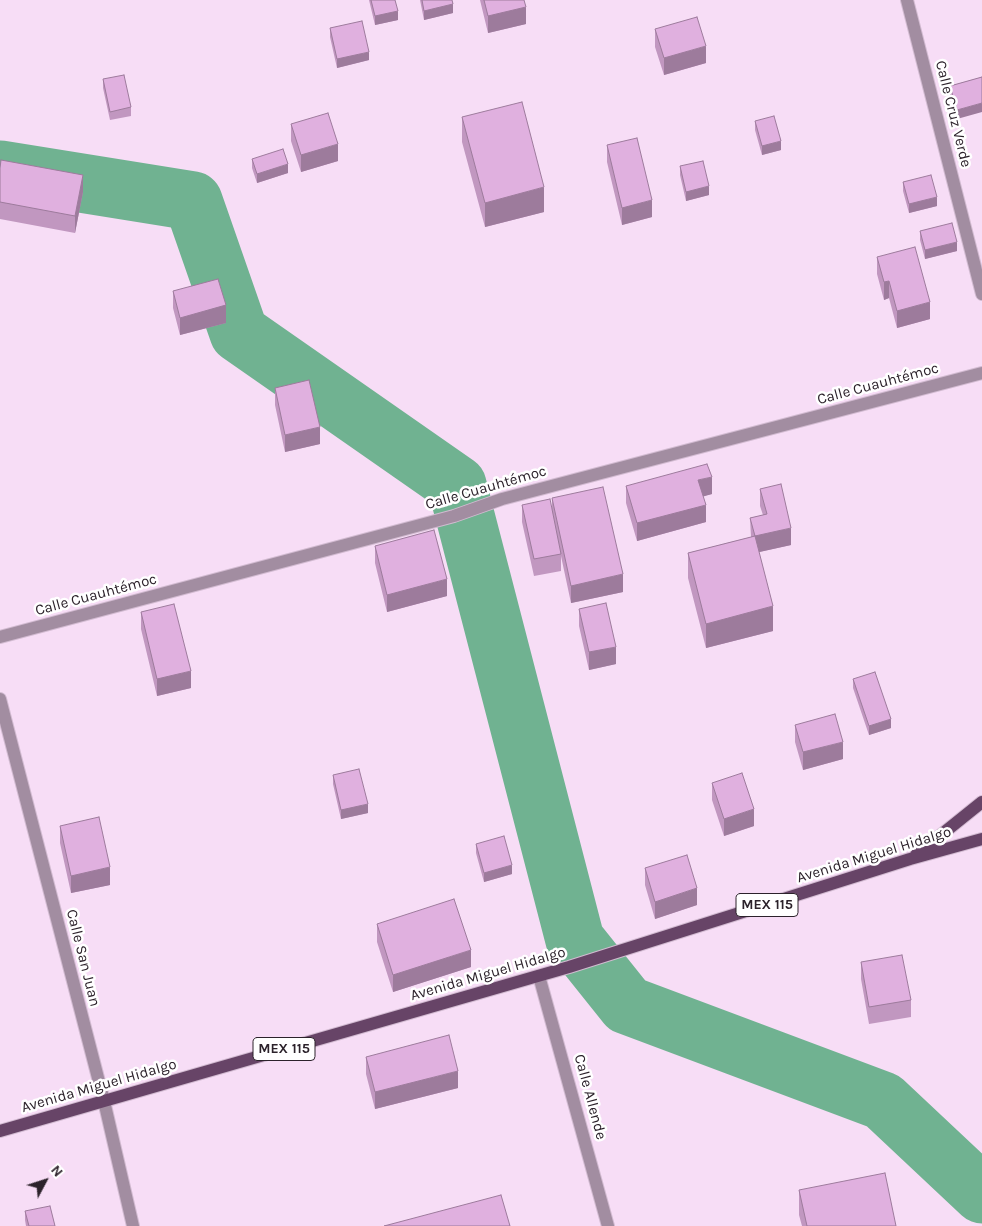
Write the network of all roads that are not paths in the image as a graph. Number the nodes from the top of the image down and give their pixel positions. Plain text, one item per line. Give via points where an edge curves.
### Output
1 (907, 0) edge
2 (982, 294) edge
3 (982, 373) edge
4 (0, 637) edge
5 (0, 699) edge
6 (982, 802) edge
7 (982, 839) edge
8 (910, 859) junction
9 (539, 976) junction
10 (104, 1102) junction
11 (0, 1131) edge
12 (133, 1226) edge
13 (608, 1226) edge

1 - 2 street, Calle Cruz Verde
3 - 4 street, Calle Cuauhtémoc via 502,499 454,516
5 - 10 street, Calle San Juan
6 - 8 main road, MEX 115
7 - 8 main road, Avenida Miguel Hidalgo / MEX 115
8 - 9 main road, Avenida Miguel Hidalgo / MEX 115
9 - 10 main road, Avenida Miguel Hidalgo / MEX 115
9 - 13 street, Calle Allende
10 - 11 main road, Avenida Miguel Hidalgo / MEX 115
10 - 12 street, Calle San Juan

